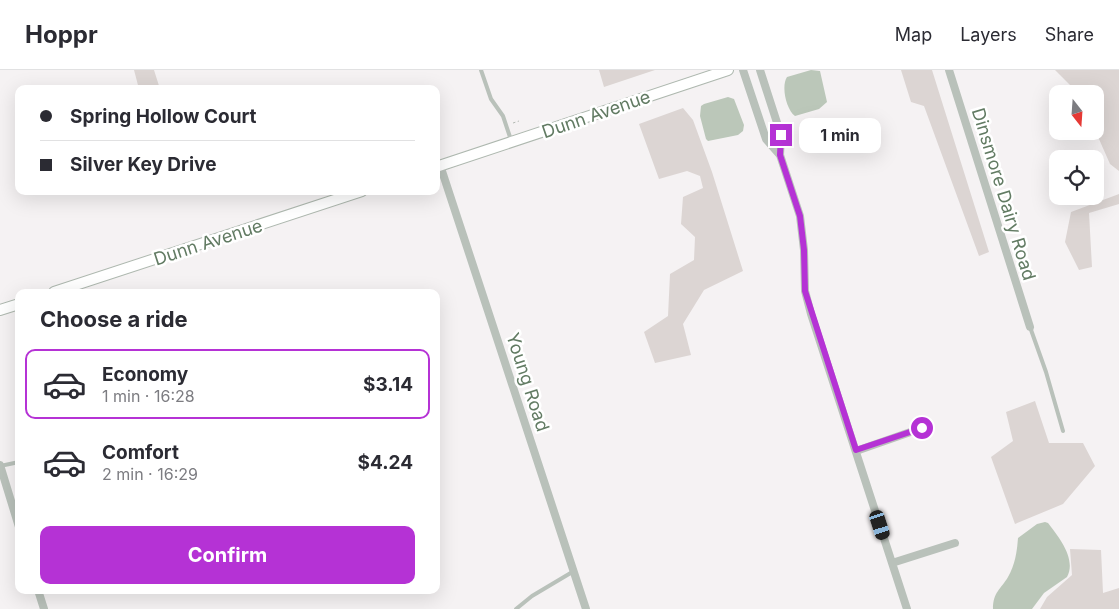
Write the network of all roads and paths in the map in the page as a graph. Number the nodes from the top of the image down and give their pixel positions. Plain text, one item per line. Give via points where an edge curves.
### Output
1 (481, 70) edge
2 (728, 70) edge
3 (742, 70) edge
4 (760, 70) edge
5 (949, 70) edge
6 (519, 121) dead end
7 (514, 123) dead end
8 (512, 142) junction
9 (780, 155) junction
10 (440, 165) edge
11 (440, 172) edge
12 (350, 195) edge
13 (63, 289) edge
14 (15, 305) edge
15 (0, 310) edge
16 (1030, 327) joint
17 (922, 428) dead end
18 (1063, 431) dead end
19 (856, 450) junction
20 (15, 463) edge
21 (0, 466) edge
22 (15, 514) edge
23 (954, 543) dead end
24 (892, 563) junction
25 (574, 572) junction
26 (39, 594) edge
27 (44, 609) edge
28 (516, 609) edge
29 (586, 609) edge
30 (907, 609) edge

1 - 8 lane
2 - 8 main road, Dunn Avenue
3 - 9 street via 766,139
4 - 9 street via 781,135
5 - 16 street, Dinsmore Dairy Road
6 - 7 path
8 - 10 main road, Dunn Avenue
9 - 19 street via 800,216 805,291
11 - 25 street, Young Road
12 - 13 main road, Dunn Avenue
14 - 15 main road
16 - 18 lane
17 - 19 street
19 - 24 street
20 - 21 lane
21 - 22 street
23 - 24 street
24 - 30 street
25 - 28 lane
25 - 29 street, Young Road
26 - 27 street

